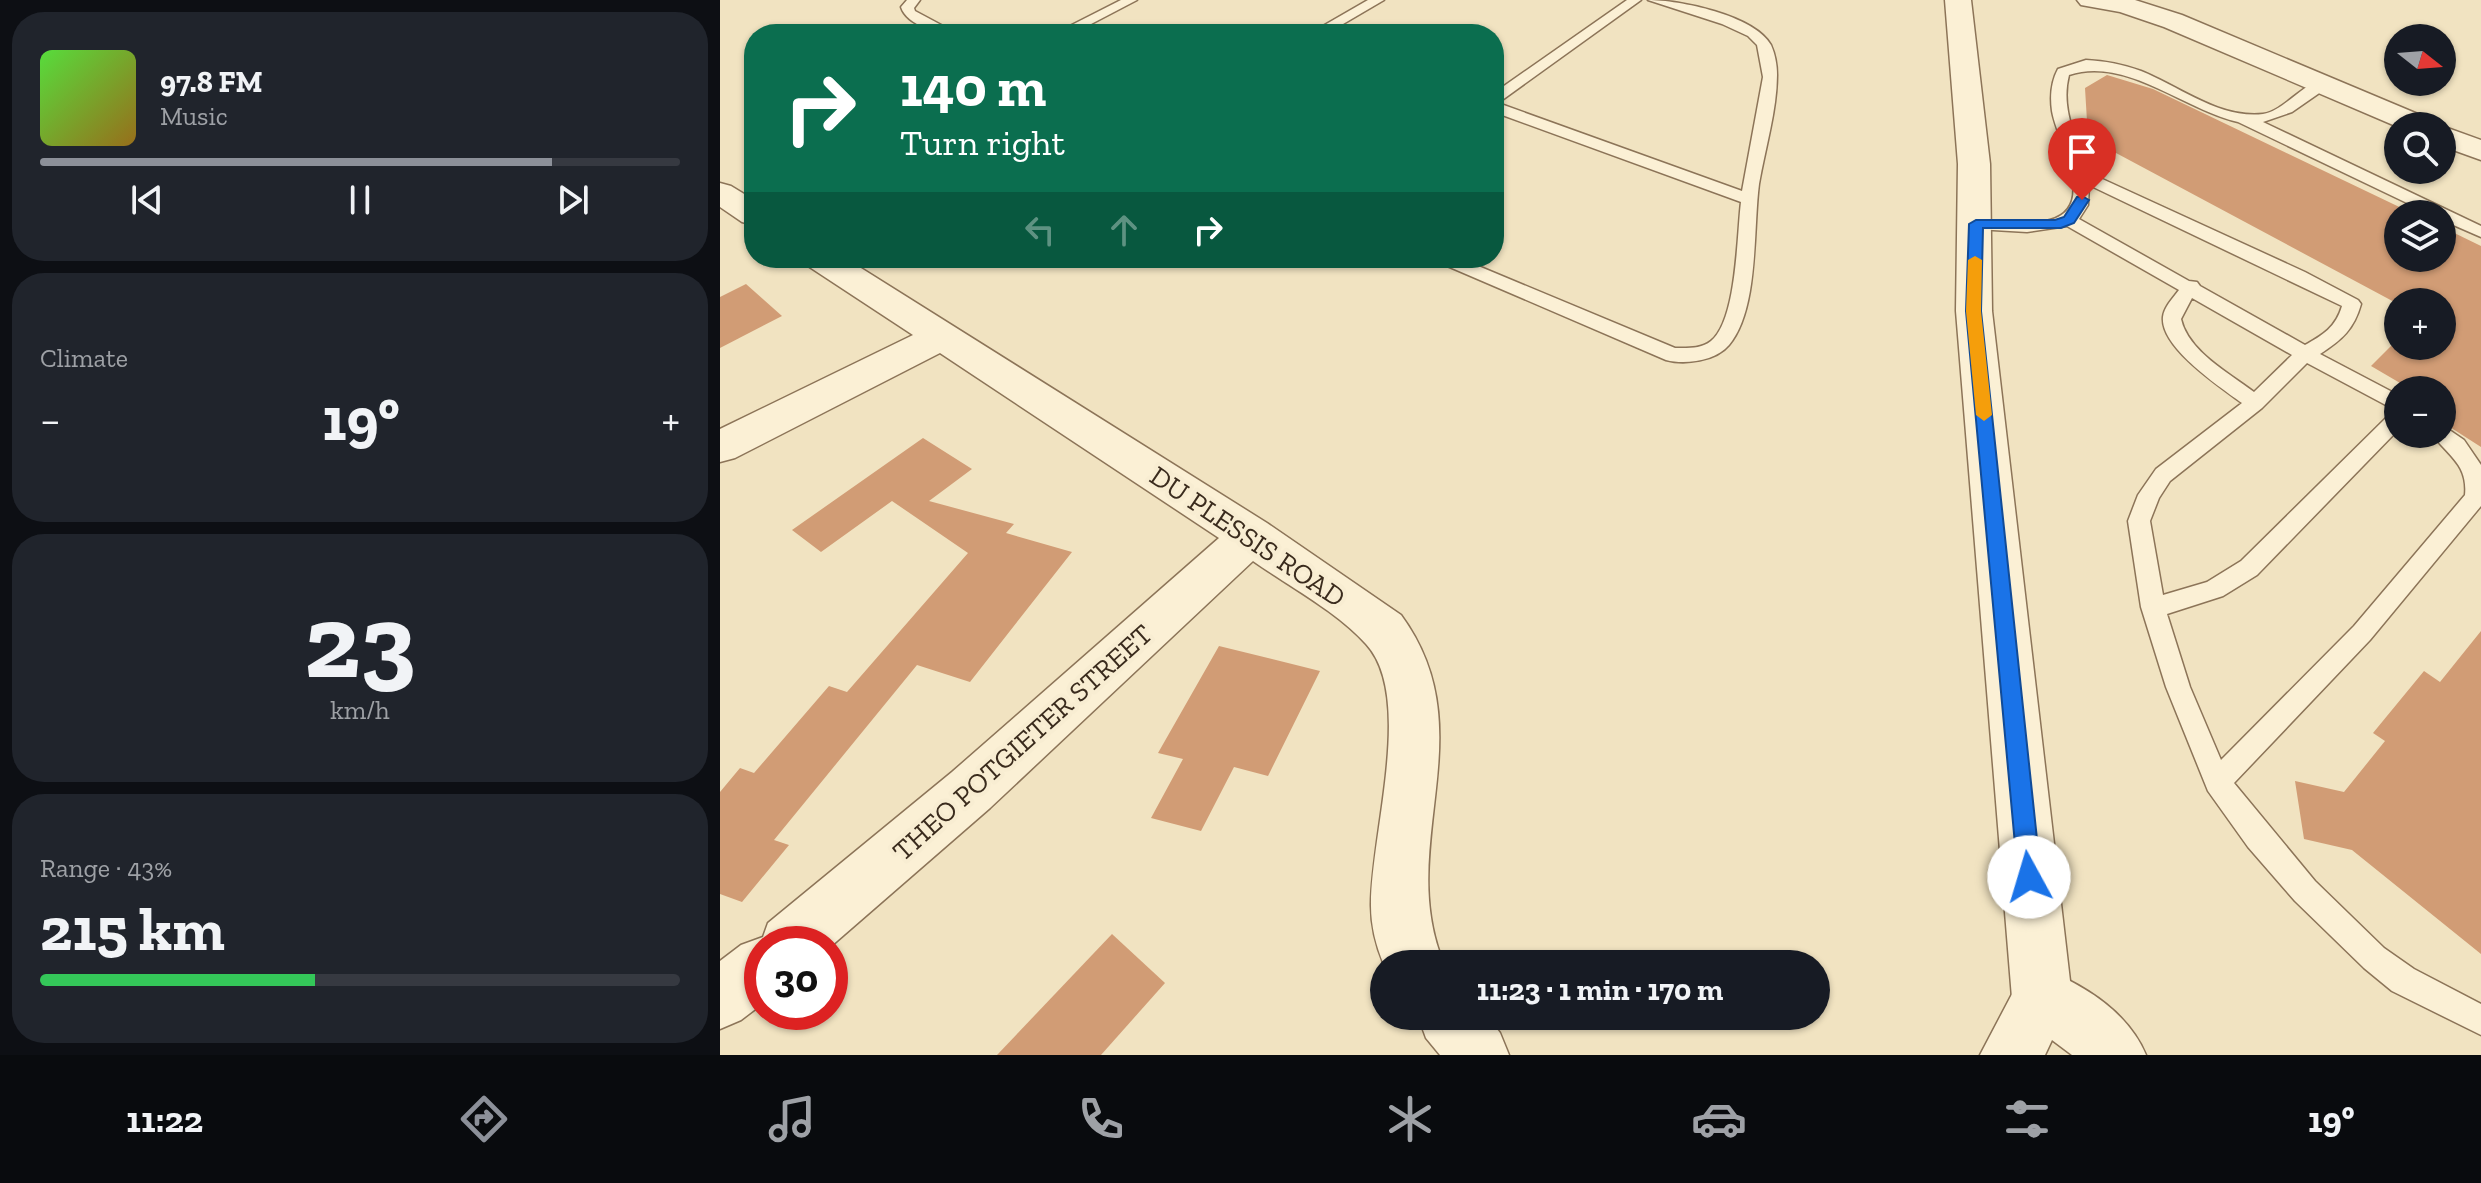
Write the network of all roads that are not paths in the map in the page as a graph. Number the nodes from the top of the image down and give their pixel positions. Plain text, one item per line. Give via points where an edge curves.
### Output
1 (914, 0) edge
2 (1131, 0) edge
3 (1378, 0) edge
4 (1635, 0) edge
5 (1654, 0) edge
6 (1933, 0) edge
7 (1958, 0) edge
8 (2090, 0) edge
9 (931, 24) edge
10 (1082, 24) edge
11 (1334, 24) edge
12 (1935, 53) dead end
13 (2323, 84) junction
14 (1504, 93) edge
15 (1504, 111) edge
16 (2388, 112) edge
17 (2240, 117) junction
18 (1942, 127) dead end
19 (2456, 141) edge
20 (2481, 151) edge
21 (2081, 175) junction
22 (720, 193) edge
23 (1749, 199) junction
24 (744, 209) edge
25 (1975, 212) junction
26 (2069, 220) junction
27 (2481, 232) edge
28 (836, 268) edge
29 (1467, 268) edge
30 (2191, 286) junction
31 (943, 336) junction
32 (2305, 354) junction
33 (2384, 396) edge
34 (2255, 403) junction
35 (2384, 432) edge
36 (2456, 445) edge
37 (720, 447) edge
38 (1251, 536) junction
39 (2153, 607) junction
40 (2217, 782) junction
41 (810, 926) edge
42 (1407, 950) edge
43 (744, 980) edge
44 (2042, 998) junction
45 (720, 999) edge
46 (2481, 1020) edge
47 (1459, 1030) edge
48 (1478, 1055) edge
49 (2011, 1055) edge
50 (2115, 1055) edge

1 - 9 lane via 907,7 909,13
2 - 10 lane
3 - 11 lane
4 - 14 lane
5 - 23 lane via 1746,28 1762,42 1770,77
6 - 12 street
7 - 25 street
8 - 13 street via 2142,10
13 - 16 street
13 - 17 lane via 2275,115
15 - 23 lane
17 - 21 lane via 2196,104 2115,67 2073,66 2063,72 2057,87 2066,137
17 - 27 lane
18 - 25 street via 1949,160
19 - 20 street
21 - 26 lane via 2082,200
21 - 32 lane via 2352,304 2347,322 2333,337
22 - 24 street
23 - 29 lane via 1733,325 1715,349 1696,355 1651,349
25 - 26 lane via 2045,226
25 - 44 street via 1974,311
26 - 30 lane
28 - 31 street, DU PLESSIS ROAD
30 - 32 lane
30 - 34 lane via 2174,312 2175,335
31 - 37 street
31 - 38 street, DU PLESSIS ROAD
32 - 33 lane
32 - 34 lane
34 - 39 lane via 2163,475 2149,495 2139,521
35 - 39 lane via 2240,575 2201,597
36 - 40 lane via 2476,470 2480,486 2475,498 2362,633
38 - 41 street, THEO POTGIETER STREET via 971,790
38 - 42 street, DU PLESSIS ROAD via 1364,613 1399,651 1412,688 1415,746 1400,872 1399,909
39 - 40 lane
40 - 46 lane via 2305,891 2374,958 2403,980
43 - 45 street
44 - 49 street
44 - 50 street via 2088,1028
47 - 48 street

